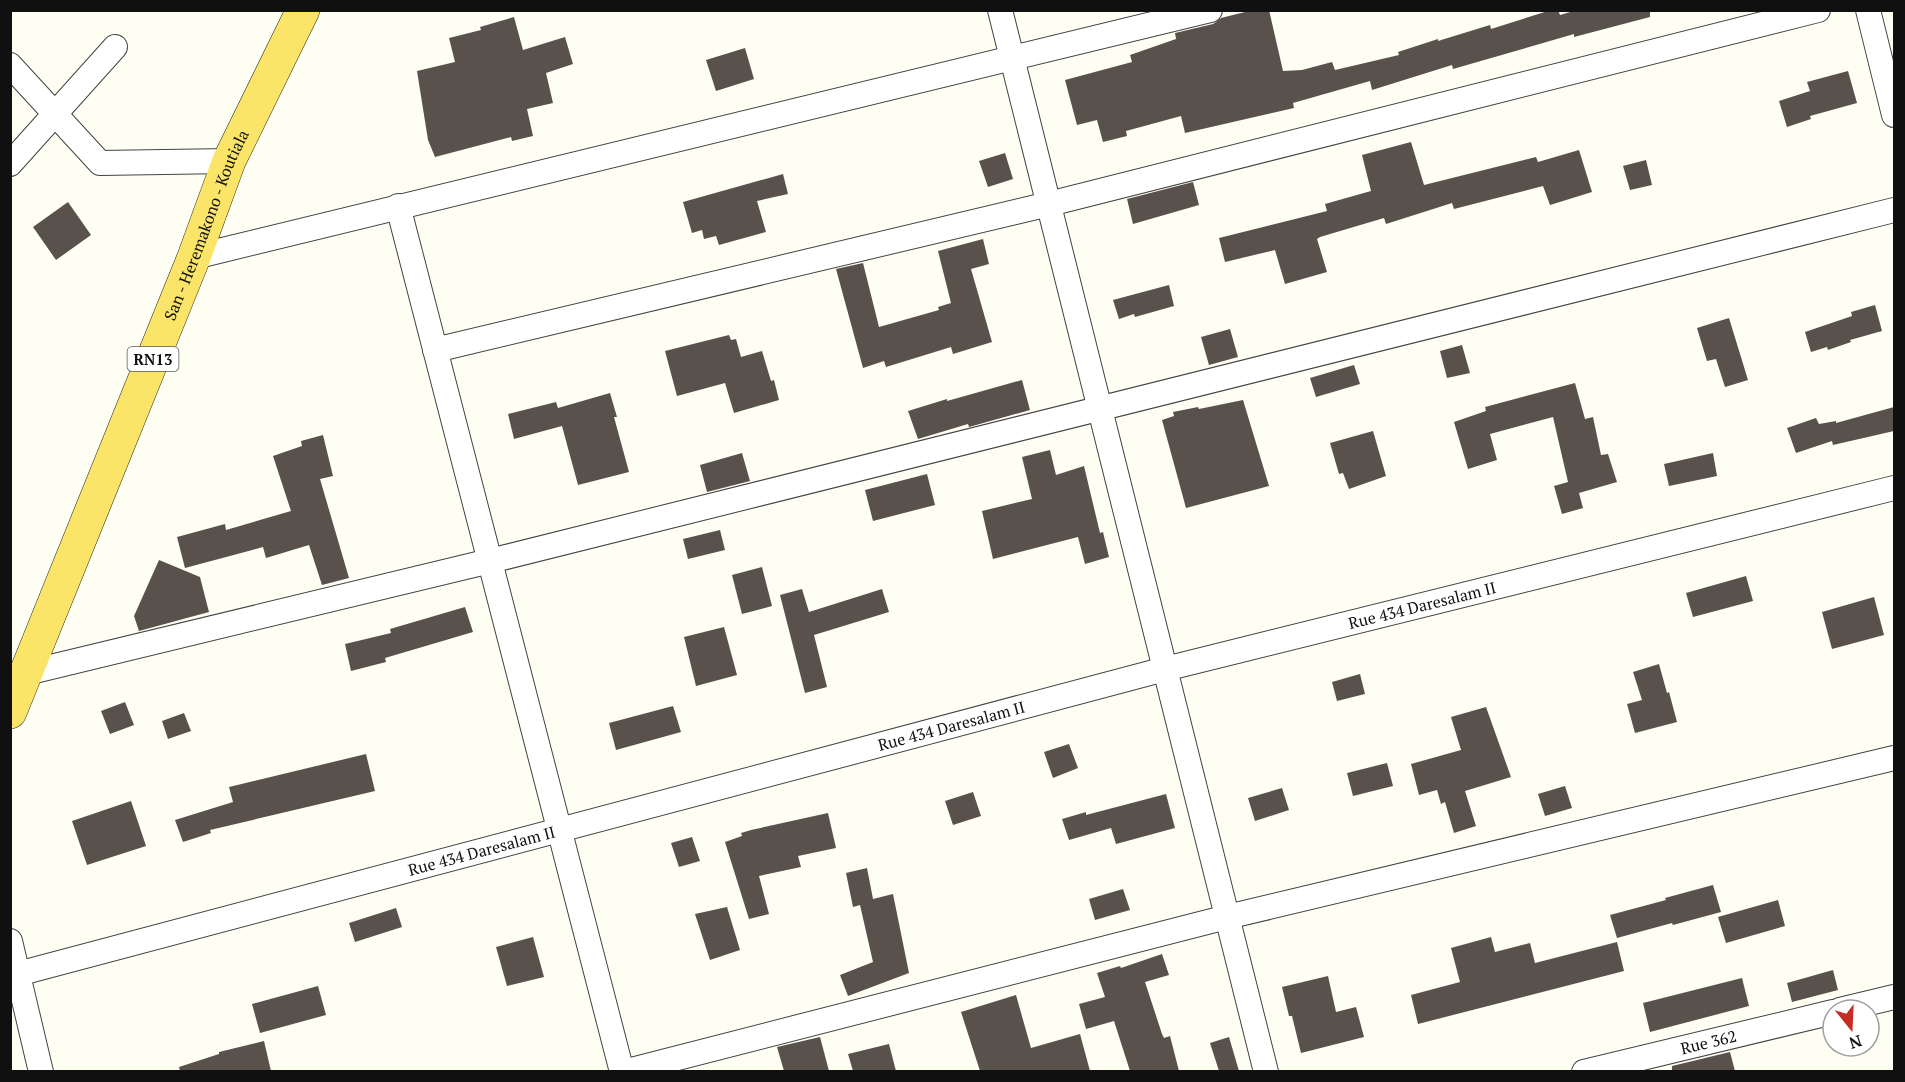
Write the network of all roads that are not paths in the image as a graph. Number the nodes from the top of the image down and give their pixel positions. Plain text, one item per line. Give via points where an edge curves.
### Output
1 (303, 10) edge
2 (1000, 10) edge
3 (1210, 10) edge
4 (1818, 10) edge
5 (1868, 10) edge
6 (115, 47) dead end
7 (1012, 60) junction
8 (10, 65) edge
9 (55, 113) junction
10 (1894, 116) edge
11 (229, 161) junction
12 (10, 164) edge
13 (1049, 204) junction
14 (398, 206) junction
15 (1894, 210) edge
16 (194, 257) junction
17 (435, 350) junction
18 (1100, 409) junction
19 (1894, 488) edge
20 (490, 561) junction
21 (1165, 669) junction
22 (26, 674) junction
23 (10, 712) edge
24 (1894, 758) edge
25 (559, 830) junction
26 (1227, 916) junction
27 (10, 940) edge
28 (14, 976) edge
29 (1821, 1015) edge
30 (40, 1071) edge
31 (622, 1071) edge
32 (1266, 1071) edge
33 (1584, 1071) edge

1 - 11 main road, San - Heremakono - Koutiala / RN13
2 - 7 street
3 - 7 street
4 - 13 street
5 - 10 street
6 - 9 street
7 - 13 street
7 - 14 street
8 - 9 street
9 - 11 street via 100,163
9 - 12 street
11 - 16 main road, San - Heremakono - Koutiala / RN13
13 - 17 street
13 - 18 street
14 - 16 street
14 - 17 street
15 - 18 street
16 - 22 main road, San - Heremakono - Koutiala / RN13
17 - 20 street
18 - 20 street
18 - 21 street
19 - 21 street, Rue 434 Daresalam II
20 - 22 street
20 - 25 street
21 - 25 street, Rue 434 Daresalam II
21 - 26 street
22 - 23 main road, San - Heremakono - Koutiala / RN13
24 - 26 street
25 - 28 street, Rue 434 Daresalam II
25 - 31 street
26 - 31 street
26 - 32 street
27 - 28 street
28 - 30 street
29 - 33 street, Rue 362

